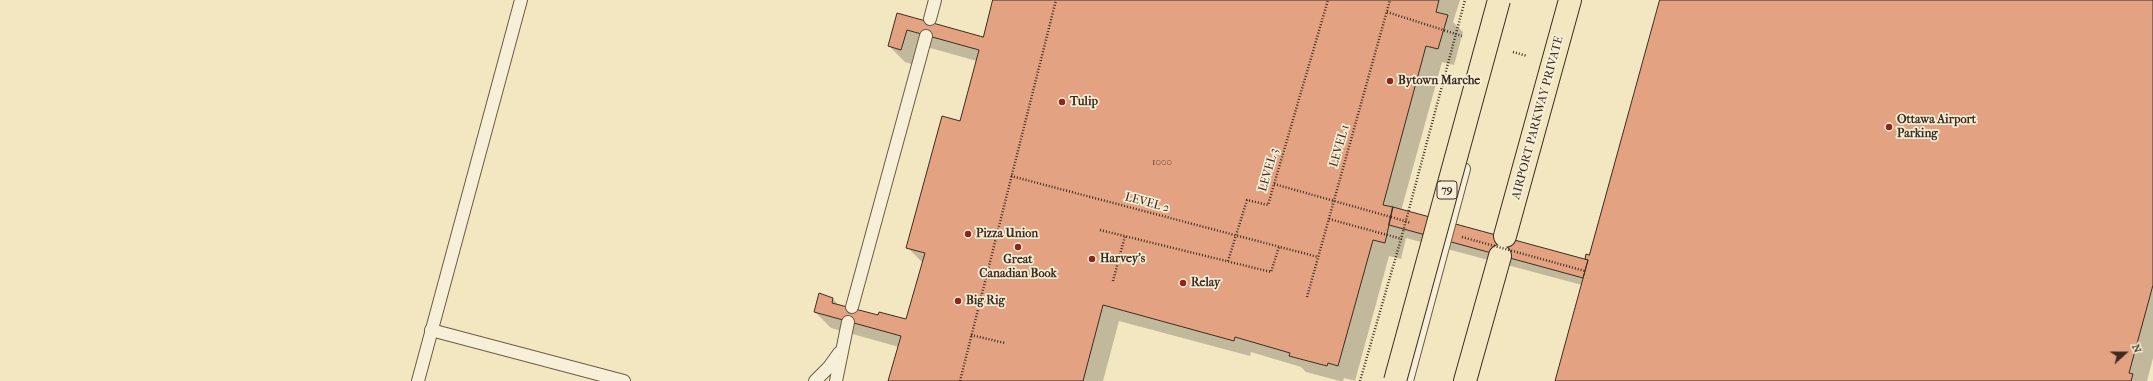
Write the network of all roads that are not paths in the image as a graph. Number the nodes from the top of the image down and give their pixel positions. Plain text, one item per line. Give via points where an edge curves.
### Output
1 (521, 0) edge
2 (935, 0) edge
3 (1499, 0) edge
4 (1509, 0) edge
5 (1570, 0) edge
6 (930, 19) dead end
7 (926, 36) dead end
8 (852, 307) dead end
9 (848, 322) dead end
10 (431, 330) junction
11 (841, 351) junction
12 (418, 381) edge
13 (624, 381) edge
14 (815, 381) edge
15 (836, 381) edge
16 (1395, 381) edge
17 (1407, 381) edge
18 (1465, 381) edge

1 - 10 lane
2 - 6 lane
3 - 16 highway, 79, bridge
4 - 17 lane
5 - 18 highway, AIRPORT PARKWAY PRIVATE
7 - 8 lane
9 - 11 lane
10 - 12 lane
10 - 13 lane
11 - 14 lane
11 - 15 lane

